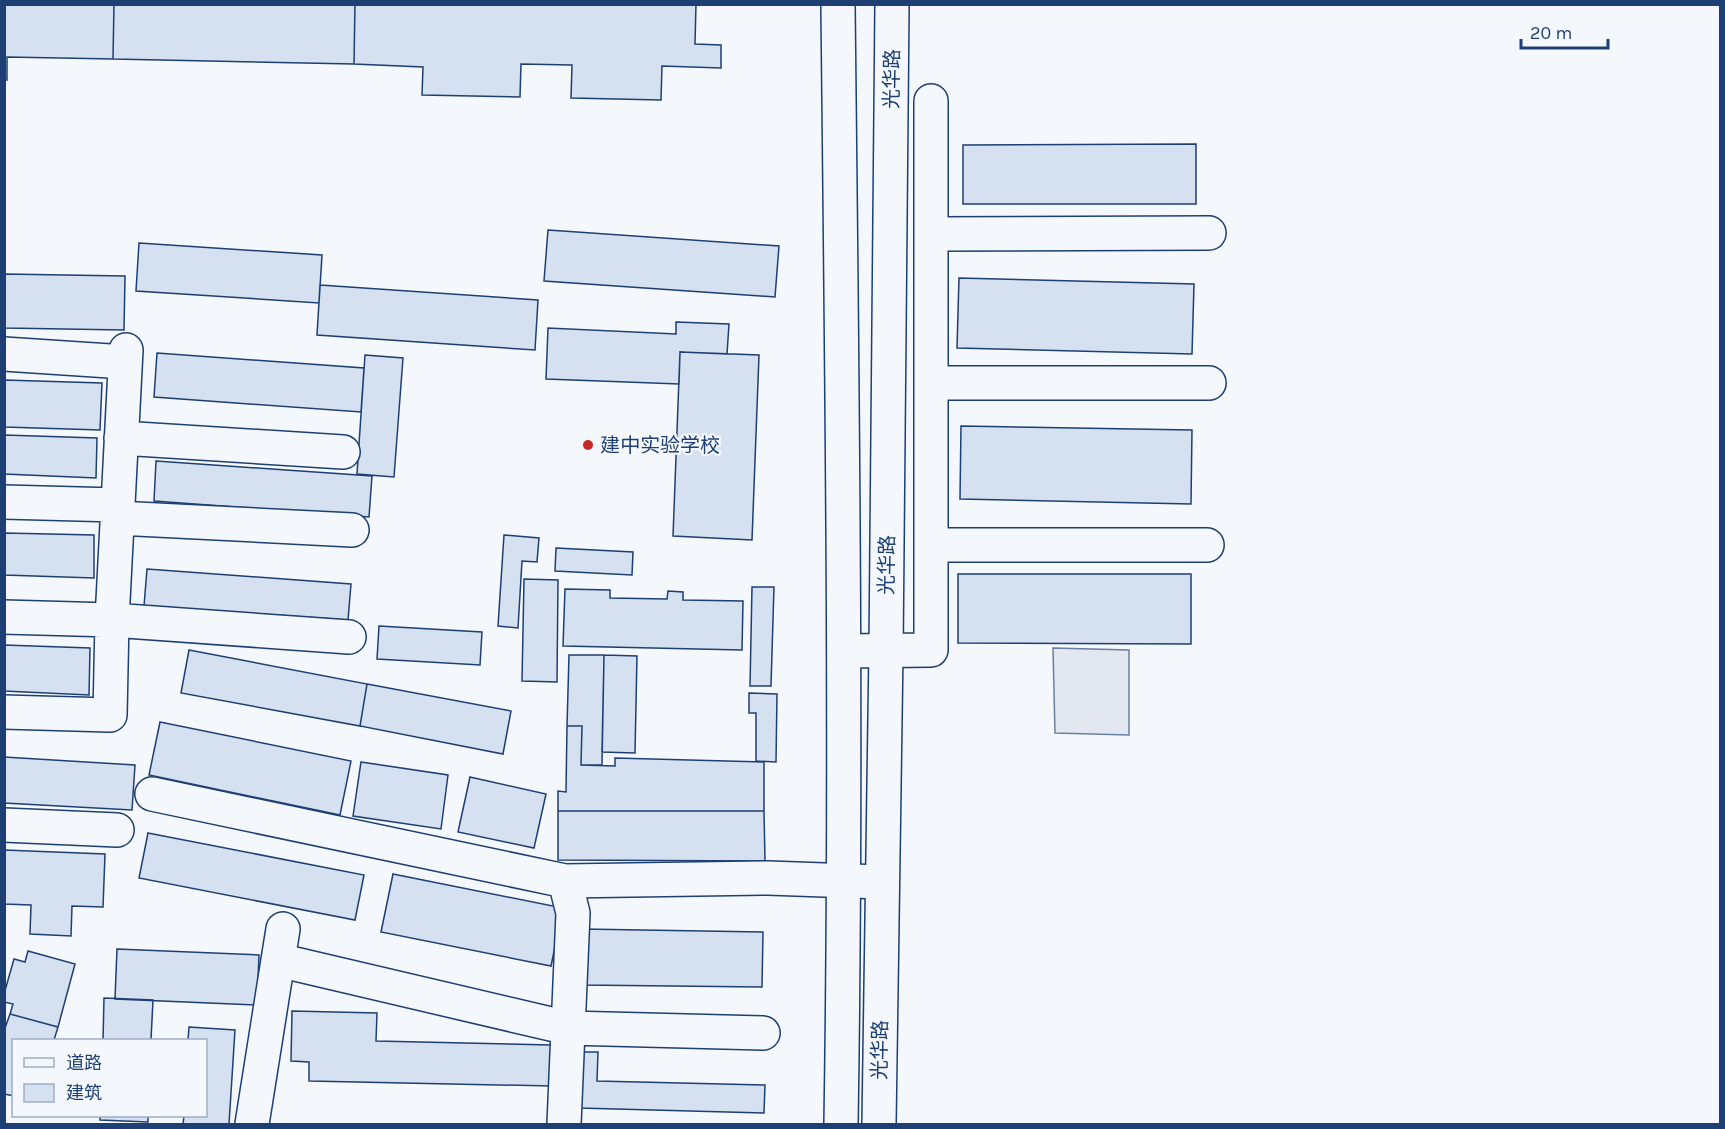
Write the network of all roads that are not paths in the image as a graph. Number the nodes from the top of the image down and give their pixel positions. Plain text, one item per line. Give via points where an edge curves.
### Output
1 (838, 4) edge
2 (892, 4) edge
3 (931, 101) dead end
4 (1209, 233) dead end
5 (931, 234) junction
6 (4, 354) edge
7 (1209, 382) dead end
8 (931, 383) junction
9 (121, 438) junction
10 (343, 452) dead end
11 (4, 502) edge
12 (117, 512) junction
13 (352, 530) dead end
14 (931, 545) junction
15 (1207, 545) dead end
16 (4, 617) edge
17 (112, 620) junction
18 (349, 637) dead end
19 (845, 651) junction
20 (886, 651) junction
21 (4, 712) edge
22 (152, 794) dead end
23 (4, 825) edge
24 (117, 830) dead end
25 (565, 881) junction
26 (845, 882) junction
27 (881, 882) junction
28 (568, 1028) junction
29 (763, 1033) dead end
30 (252, 1124) edge
31 (261, 1125) edge
32 (564, 1125) edge
33 (842, 1125) edge
34 (879, 1125) edge

1 - 19 main road, 光华路
2 - 20 main road, 光华路
3 - 5 main road
4 - 5 main road
5 - 8 main road
6 - 9 main road via 125,356
7 - 8 main road
8 - 14 main road
9 - 10 main road
9 - 12 main road
11 - 12 main road
12 - 13 main road
12 - 17 main road
14 - 15 main road
14 - 20 main road via 931,650
16 - 17 main road
17 - 18 main road
17 - 21 main road via 110,715
19 - 20 main road
19 - 26 main road, 光华路
20 - 27 main road, 光华路
22 - 25 main road
23 - 24 main road
25 - 26 main road
25 - 28 main road via 573,913
26 - 27 main road
26 - 33 main road, 光华路
27 - 34 main road, 光华路
28 - 29 main road
28 - 30 main road via 280,945
28 - 32 main road
30 - 31 main road

